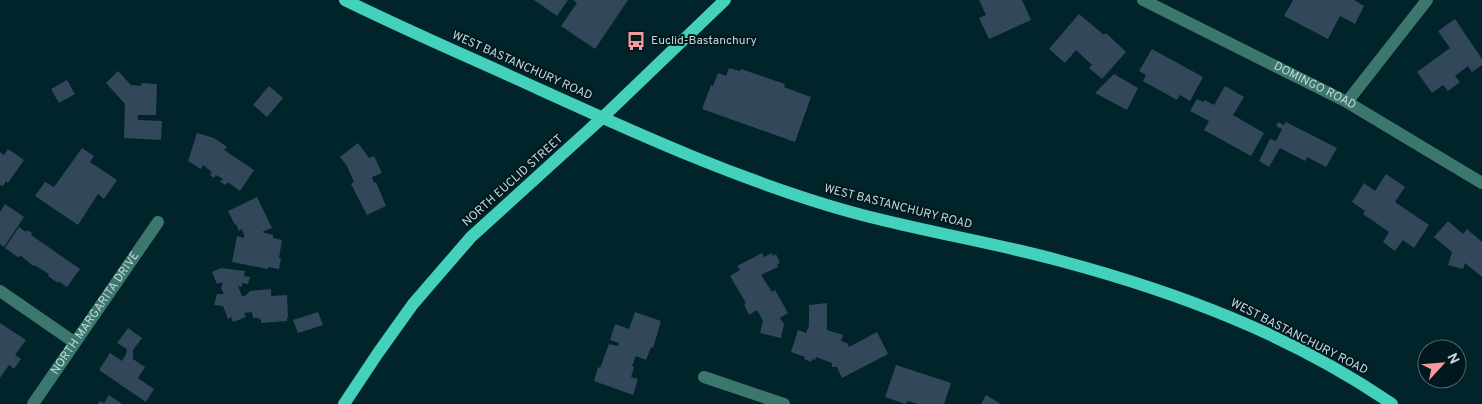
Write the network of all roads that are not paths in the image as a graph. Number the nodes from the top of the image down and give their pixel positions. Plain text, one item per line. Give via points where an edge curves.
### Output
1 (346, 0) edge
2 (724, 0) edge
3 (1143, 0) edge
4 (1428, 0) edge
5 (1347, 102) junction
6 (602, 118) junction
7 (1482, 183) edge
8 (158, 222) dead end
9 (0, 291) edge
10 (74, 342) junction
11 (704, 377) dead end
12 (33, 404) edge
13 (344, 404) edge
14 (784, 404) edge
15 (1392, 404) edge

1 - 6 main road, WEST BASTANCHURY ROAD
2 - 6 main road, NORTH EUCLID STREET
3 - 5 street, DOMINGO ROAD
4 - 5 street
5 - 7 street, DOMINGO ROAD
6 - 13 main road, NORTH EUCLID STREET via 471,237 413,304
6 - 15 main road, WEST BASTANCHURY ROAD via 734,174 852,212 1060,261 1220,312 1328,365
8 - 10 street, NORTH MARGARITA DRIVE
9 - 10 street
10 - 12 street, NORTH MARGARITA DRIVE
11 - 14 street

